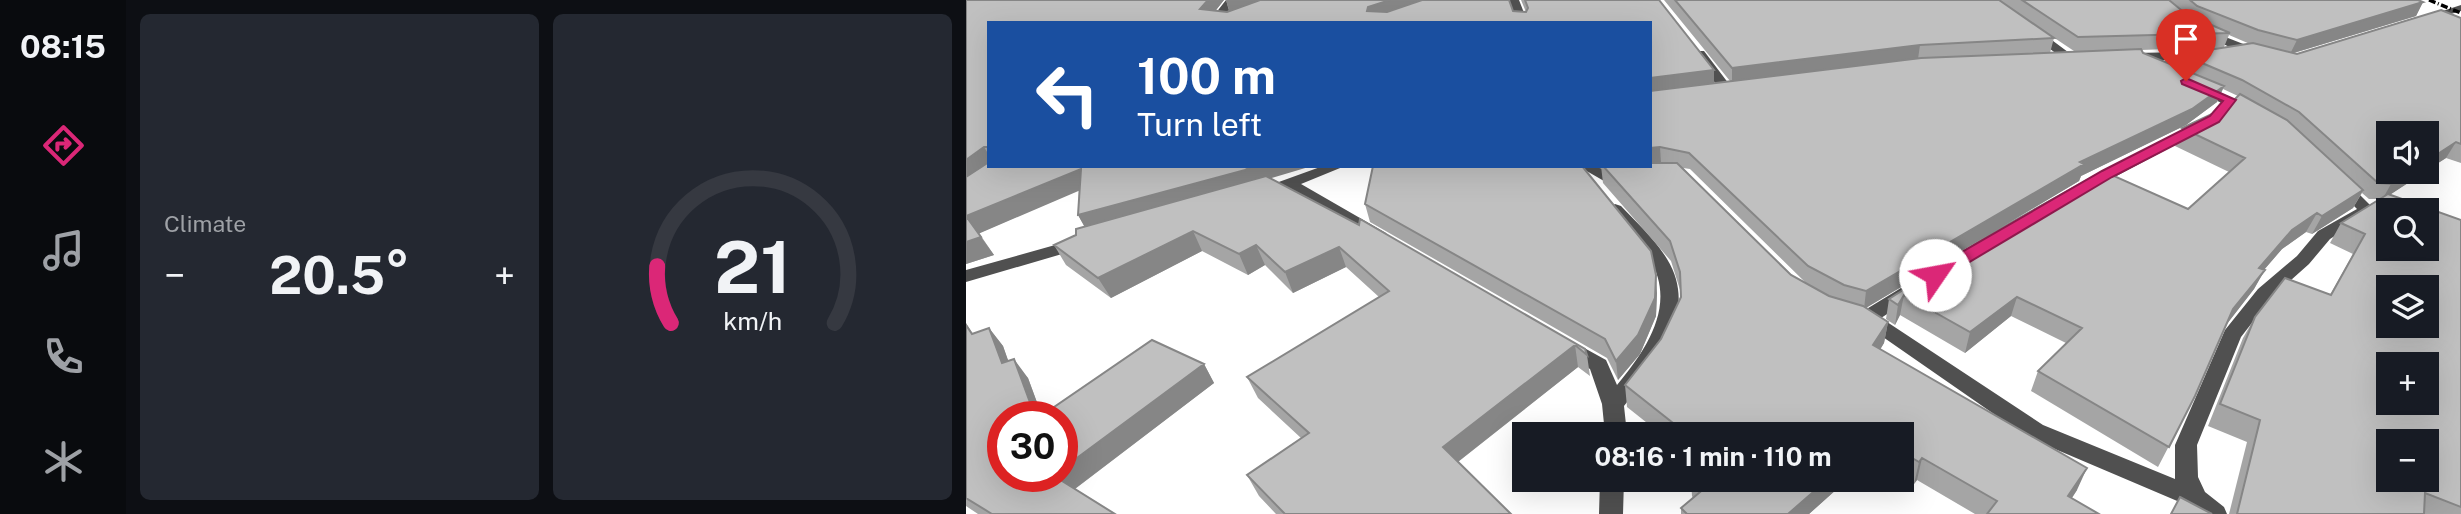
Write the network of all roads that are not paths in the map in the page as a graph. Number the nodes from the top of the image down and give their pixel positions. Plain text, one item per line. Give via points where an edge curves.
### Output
1 (1232, 0) edge
2 (1514, 0) edge
3 (2415, 5) edge
4 (2461, 8) edge
5 (2438, 15) junction
6 (1231, 19) edge
7 (1215, 21) edge
8 (1225, 21) edge
9 (1522, 21) edge
10 (2020, 22) edge
11 (2414, 22) edge
12 (2461, 25) edge
13 (2199, 29) edge
14 (1693, 46) edge
15 (2112, 57) edge
16 (2070, 58) junction
17 (2084, 58) edge
18 (2217, 58) junction
19 (2043, 60) edge
20 (1726, 88) edge
21 (2230, 100) junction
22 (2263, 119) edge
23 (1333, 168) edge
24 (1580, 168) edge
25 (1589, 168) edge
26 (1647, 173) edge
27 (2329, 174) edge
28 (1289, 184) junction
29 (1265, 191) edge
30 (2076, 192) edge
31 (1097, 239) edge
32 (1402, 250) edge
33 (966, 276) edge
34 (1924, 282) edge
35 (1846, 313) edge
36 (1867, 318) junction
37 (1555, 338) edge
38 (1613, 404) junction
39 (1615, 422) edge
40 (1612, 492) edge
41 (2197, 499) junction
42 (1611, 514) edge
43 (2215, 514) edge

1 - 7 street
2 - 9 street
3 - 5 street
4 - 5 street
5 - 11 street
5 - 12 street
6 - 8 street
10 - 16 street
13 - 18 street via 2256,54
14 - 20 street
15 - 18 street
16 - 17 street
16 - 19 street
18 - 21 street via 2143,62
21 - 22 street
21 - 30 street via 2214,119
23 - 28 street
24 - 38 street via 1662,267 1669,293 1669,317 1650,359
25 - 26 street via 1609,178
27 - 41 street via 2374,209 2324,235 2265,293 2232,335 2186,445 2186,477
28 - 29 street
28 - 32 street
31 - 33 street
34 - 36 street
35 - 36 street
36 - 41 street via 2035,431
37 - 38 street via 1599,365
38 - 39 street
40 - 42 street
41 - 43 street

